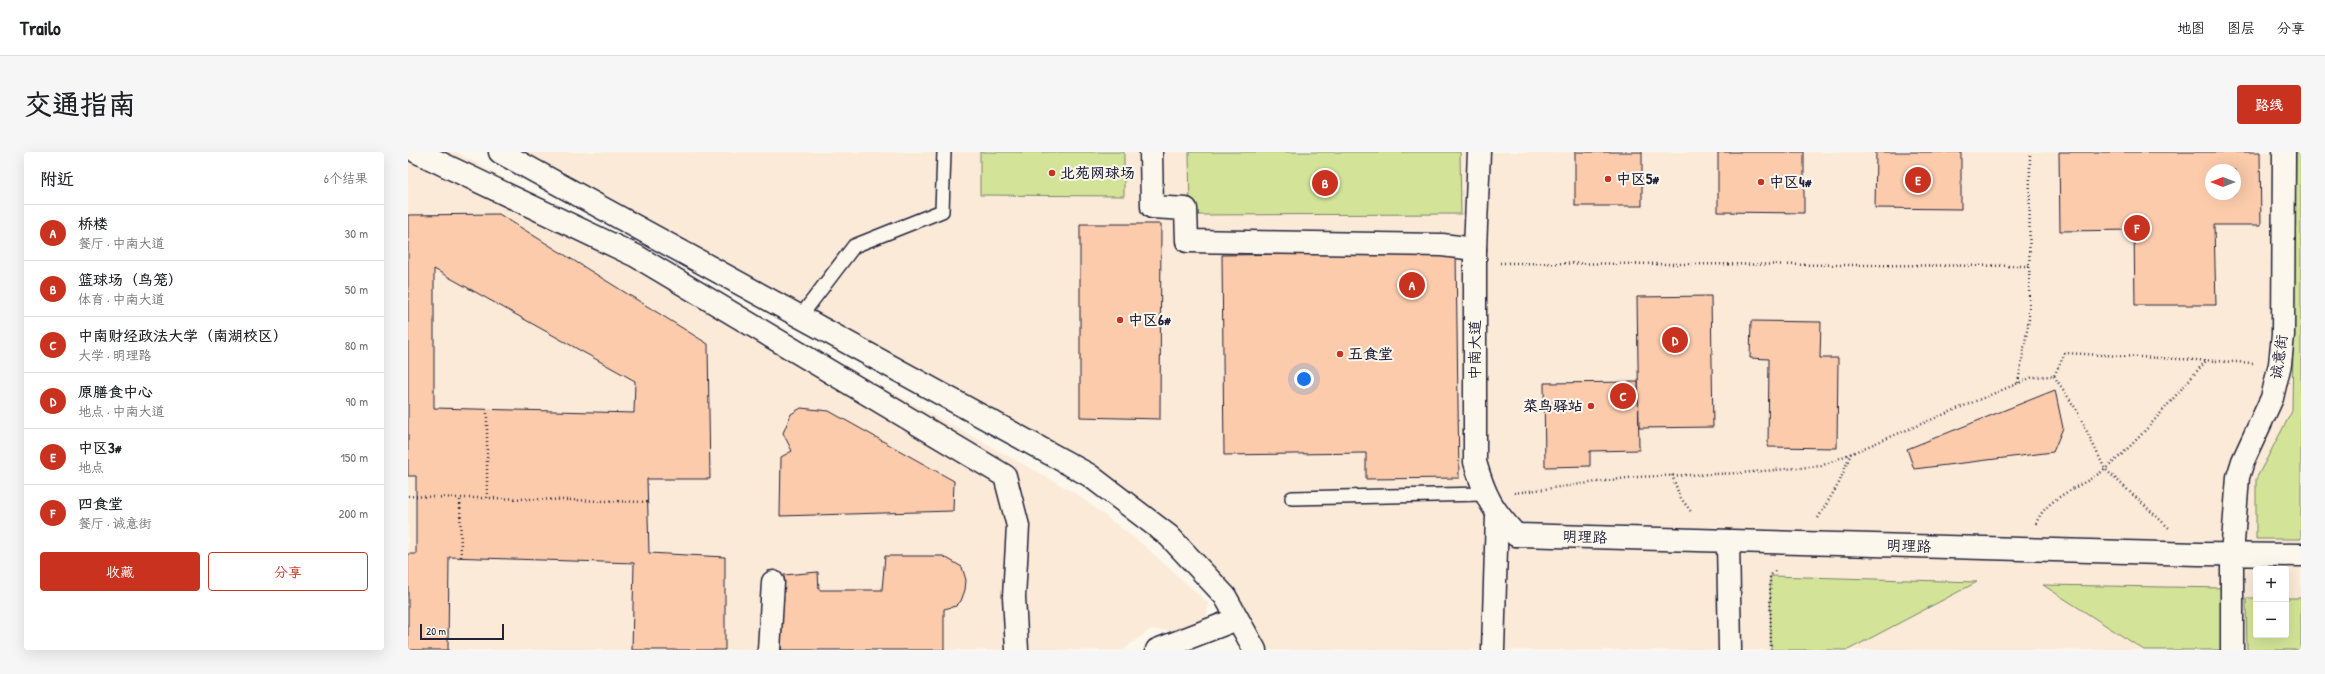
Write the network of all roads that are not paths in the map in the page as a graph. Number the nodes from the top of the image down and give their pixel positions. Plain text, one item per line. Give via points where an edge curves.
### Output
1 (417, 152) edge
2 (500, 152) edge
3 (944, 152) edge
4 (1151, 152) edge
5 (1479, 152) edge
6 (2284, 152) edge
7 (1475, 256) junction
8 (800, 317) junction
9 (1484, 494) junction
10 (1292, 498) dead end
11 (1497, 515) junction
12 (1516, 535) joint
13 (1728, 541) junction
14 (2232, 555) junction
15 (2301, 555) edge
16 (773, 582) dead end
17 (1237, 619) junction
18 (769, 650) edge
19 (1017, 650) edge
20 (1157, 650) edge
21 (1255, 650) edge
22 (1493, 650) edge
23 (1730, 650) edge
24 (2232, 650) edge

1 - 19 street via 636,256 1004,476 1018,526 1014,597
2 - 8 street
3 - 8 lane via 942,211 854,246
4 - 7 street via 1152,207 1186,209 1187,241 1442,245
5 - 7 street, 中南大道
6 - 14 street, 诚意街 via 2283,335 2280,364 2272,398 2238,477
7 - 9 street, 中南大道 via 1476,462
8 - 17 street via 1089,476 1169,536 1225,596
9 - 10 lane
9 - 11 street, 中南大道
11 - 12 street, 中南大道
11 - 22 street
12 - 13 street, 明理路
13 - 14 street, 明理路
13 - 23 street
14 - 15 street, 明理路
14 - 24 street, 诚意街
16 - 18 street
17 - 20 street
17 - 21 street

